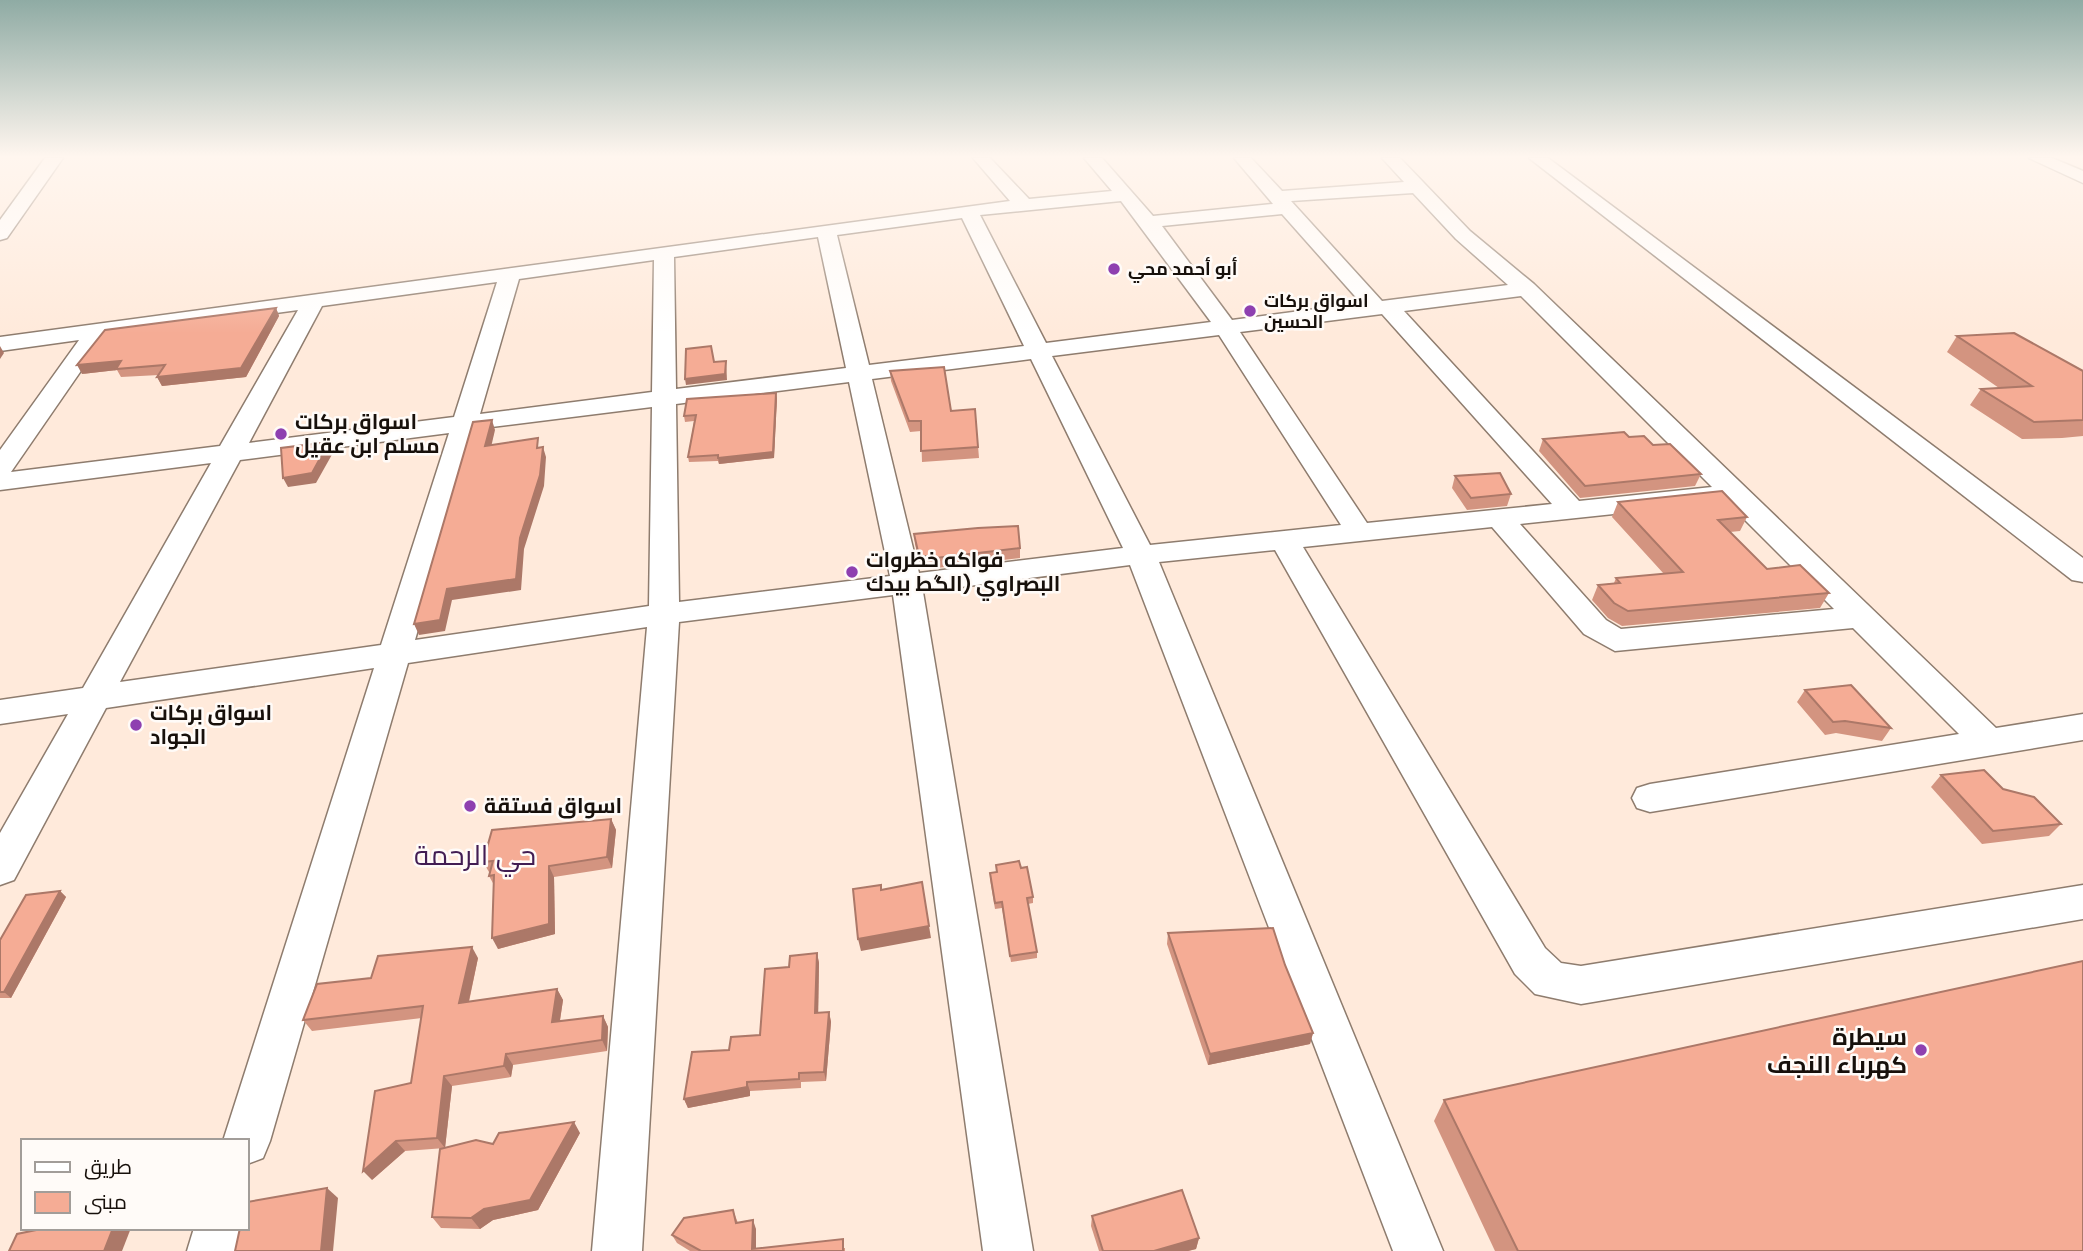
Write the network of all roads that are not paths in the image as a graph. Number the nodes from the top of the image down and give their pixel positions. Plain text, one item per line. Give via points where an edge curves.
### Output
1 (13, 216) edge
2 (928, 216) edge
3 (971, 216) edge
4 (1143, 216) edge
5 (1185, 216) edge
6 (1295, 216) edge
7 (1446, 216) edge
8 (1613, 216) edge
9 (1147, 222) junction
10 (825, 230) junction
11 (1, 233) edge
12 (664, 253) junction
13 (510, 274) junction
14 (1526, 289) junction
15 (314, 301) junction
16 (1382, 307) junction
17 (1224, 327) junction
18 (97, 331) junction
19 (0, 344) edge
20 (1038, 350) junction
21 (858, 373) junction
22 (664, 398) junction
23 (464, 423) junction
24 (230, 453) junction
25 (0, 469) edge
26 (0, 482) edge
27 (1736, 493) junction
28 (1572, 510) junction
29 (1499, 518) junction
30 (1360, 533) junction
31 (1284, 541) junction
32 (1142, 555) junction
33 (2083, 573) edge
34 (907, 584) junction
35 (664, 614) junction
36 (1862, 617) junction
37 (394, 654) junction
38 (94, 698) junction
39 (0, 712) edge
40 (2083, 727) edge
41 (1989, 741) junction
42 (1650, 798) dead end
43 (0, 869) edge
44 (2083, 902) edge
45 (247, 1139) edge
46 (218, 1230) edge
47 (212, 1251) edge
48 (617, 1251) edge
49 (1007, 1251) edge
50 (1418, 1251) edge

1 - 11 street
2 - 10 street
3 - 20 street
4 - 9 street
5 - 9 street
6 - 16 street
7 - 14 street
8 - 33 street
9 - 17 street
10 - 12 street
10 - 21 street
12 - 13 street
12 - 22 street
13 - 15 street
13 - 23 street
14 - 16 street
14 - 27 street
15 - 18 street
15 - 24 street
16 - 17 street
16 - 28 street
17 - 20 street
17 - 30 street
18 - 19 street
18 - 25 street
20 - 21 street
20 - 32 street
21 - 22 street
21 - 34 street
22 - 23 street
22 - 35 street
23 - 24 street
23 - 37 street
24 - 26 street
24 - 38 street
27 - 28 street
27 - 36 street
28 - 29 street
29 - 30 street
29 - 36 street via 1595,627 1615,640
30 - 31 street
31 - 32 street
31 - 44 street via 1530,961 1550,981 1581,985
32 - 34 street
32 - 50 street
34 - 35 street
34 - 49 street
35 - 37 street
35 - 48 street
36 - 41 street
37 - 38 street
37 - 45 street
38 - 39 street
38 - 43 street
40 - 41 street
41 - 42 street
46 - 47 street

